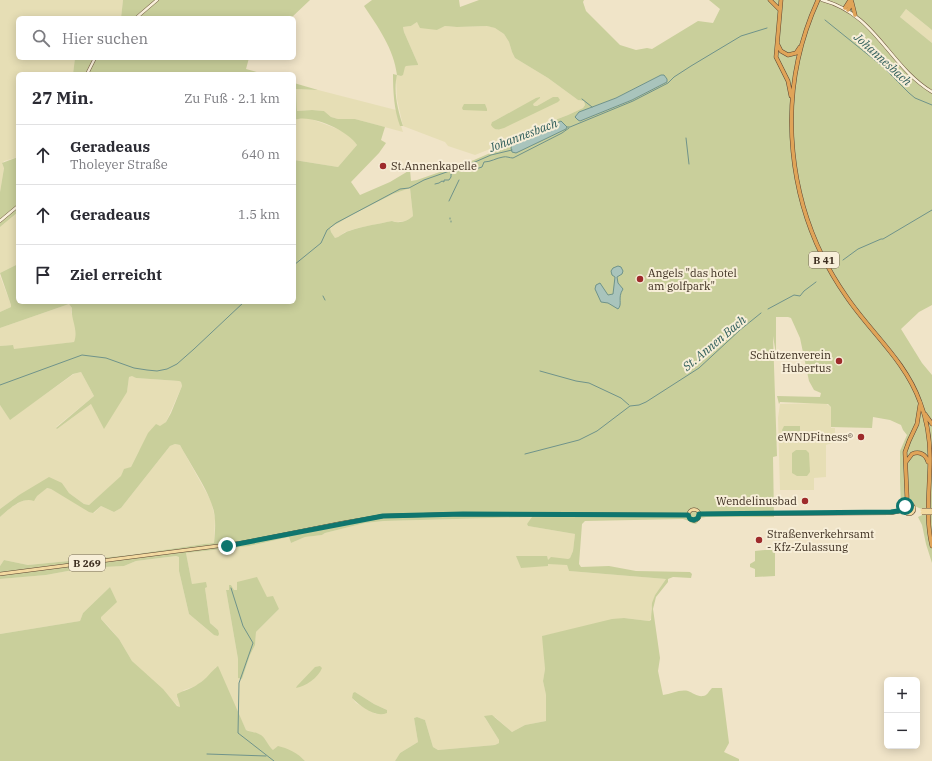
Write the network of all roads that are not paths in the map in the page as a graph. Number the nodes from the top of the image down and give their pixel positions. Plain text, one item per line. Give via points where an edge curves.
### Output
1 (157, 0) edge
2 (770, 0) edge
3 (780, 0) edge
4 (818, 0) edge
5 (822, 0) edge
6 (851, 1) edge
7 (847, 9) junction
8 (779, 11) junction
9 (855, 15) junction
10 (138, 16) edge
11 (777, 43) junction
12 (802, 44) junction
13 (94, 60) edge
14 (88, 72) edge
15 (932, 92) edge
16 (792, 101) junction
17 (16, 208) edge
18 (0, 222) edge
19 (920, 402) junction
20 (923, 411) junction
21 (932, 424) edge
22 (906, 463) junction
23 (932, 463) edge
24 (930, 470) junction
25 (907, 497) junction
26 (910, 504) junction
27 (906, 505) junction
28 (914, 507) junction
29 (905, 510) junction
30 (913, 512) junction
31 (922, 512) junction
32 (932, 512) edge
33 (699, 514) junction
34 (688, 515) junction
35 (932, 546) edge
36 (0, 574) edge

1 - 10 main road
2 - 8 highway
3 - 8 highway
4 - 12 highway, B 41
5 - 7 main road
6 - 7 highway
6 - 9 highway
7 - 9 main road
8 - 11 highway
9 - 15 main road via 872,30 912,77
11 - 12 highway via 781,52 788,55 796,53
11 - 16 highway via 776,57 790,85
12 - 16 highway, B 41
13 - 14 main road
16 - 19 highway, B 41 via 791,136 796,175 805,215 813,235 846,297 908,376
17 - 18 main road
19 - 20 highway, B 41
19 - 22 highway via 917,424 905,452
20 - 21 highway
20 - 24 highway, B 41 via 929,444
22 - 24 highway via 912,454 921,453 927,457
22 - 25 highway
23 - 24 highway
24 - 35 highway, B 41 via 928,521
25 - 26 highway
25 - 27 highway
26 - 27 main road
26 - 28 main road, B 269
27 - 29 main road
28 - 30 main road
28 - 31 main road, B 269
29 - 30 main road, B 269 via 908,514
29 - 33 main road, B 269
30 - 31 main road, B 269
31 - 32 main road, B 269, bridge
33 - 34 main road, B 269 via 694,509
33 - 34 main road, B 269 via 694,520
34 - 36 main road, B 269 via 383,516 241,544

